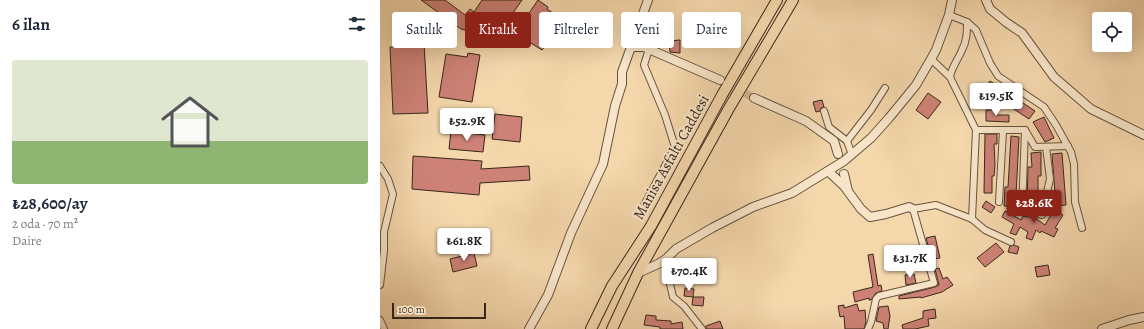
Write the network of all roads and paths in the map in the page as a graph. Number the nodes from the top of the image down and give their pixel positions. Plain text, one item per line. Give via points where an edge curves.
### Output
1 (648, 0) edge
2 (777, 0) edge
3 (793, 0) edge
4 (952, 0) edge
5 (986, 0) edge
6 (644, 12) edge
7 (949, 15) junction
8 (967, 22) junction
9 (632, 48) edge
10 (649, 49) joint
11 (931, 59) junction
12 (950, 77) junction
13 (720, 80) tunnel mouth
14 (885, 88) dead end
15 (754, 98) tunnel mouth
16 (824, 111) dead end
17 (976, 130) junction
18 (1025, 130) junction
19 (1003, 131) junction
20 (1144, 135) edge
21 (847, 141) junction
22 (1068, 146) junction
23 (1046, 147) junction
24 (838, 154) dead end
25 (852, 155) junction
26 (380, 166) edge
27 (828, 171) junction
28 (844, 174) dead end
29 (849, 194) junction
30 (999, 202) dead end
31 (913, 208) junction
32 (641, 211) dead end
33 (972, 219) junction
34 (1082, 228) dead end
35 (1011, 242) dead end
36 (666, 259) junction
37 (638, 273) junction
38 (380, 285) edge
39 (1144, 317) edge
40 (380, 320) edge
41 (384, 329) edge
42 (529, 329) edge
43 (591, 329) edge
44 (612, 329) edge
45 (702, 329) edge
46 (868, 329) edge
47 (1102, 329) edge

1 - 6 street
2 - 43 highway, Manisa Asfaltı Caddesi via 651,226 612,286
3 - 37 highway, Manisa Asfaltı Caddesi via 728,110
4 - 7 street
5 - 20 street via 990,9 1022,33 1054,77 1092,109
7 - 8 street
7 - 11 street
8 - 12 street via 967,37
8 - 22 street via 976,30 998,76 1044,106
9 - 42 street via 622,72 622,84 602,164 571,233 548,295
10 - 13 street
10 - 32 street via 644,65 675,147
11 - 12 street
11 - 25 street via 916,85 890,118
12 - 17 street
14 - 21 street
15 - 24 street via 806,120 834,141
16 - 21 street via 829,127
17 - 19 street
17 - 33 street
18 - 19 street
18 - 23 street via 1035,147
18 - 23 street via 1022,211 1042,215 1050,179
19 - 30 street
21 - 25 street
22 - 23 street
22 - 34 street via 1074,164 1075,202
25 - 27 street
26 - 38 street via 393,194 384,232
27 - 29 street
27 - 36 street via 792,193 753,207 712,228 676,249
28 - 29 street
29 - 31 street via 870,217
31 - 33 street via 936,204
31 - 46 street via 934,283 880,296 876,299
33 - 35 street via 985,230
36 - 37 street
36 - 45 street via 672,262 670,284 673,297 684,306
37 - 44 highway, Manisa Asfaltı Caddesi
39 - 47 street
40 - 41 street

